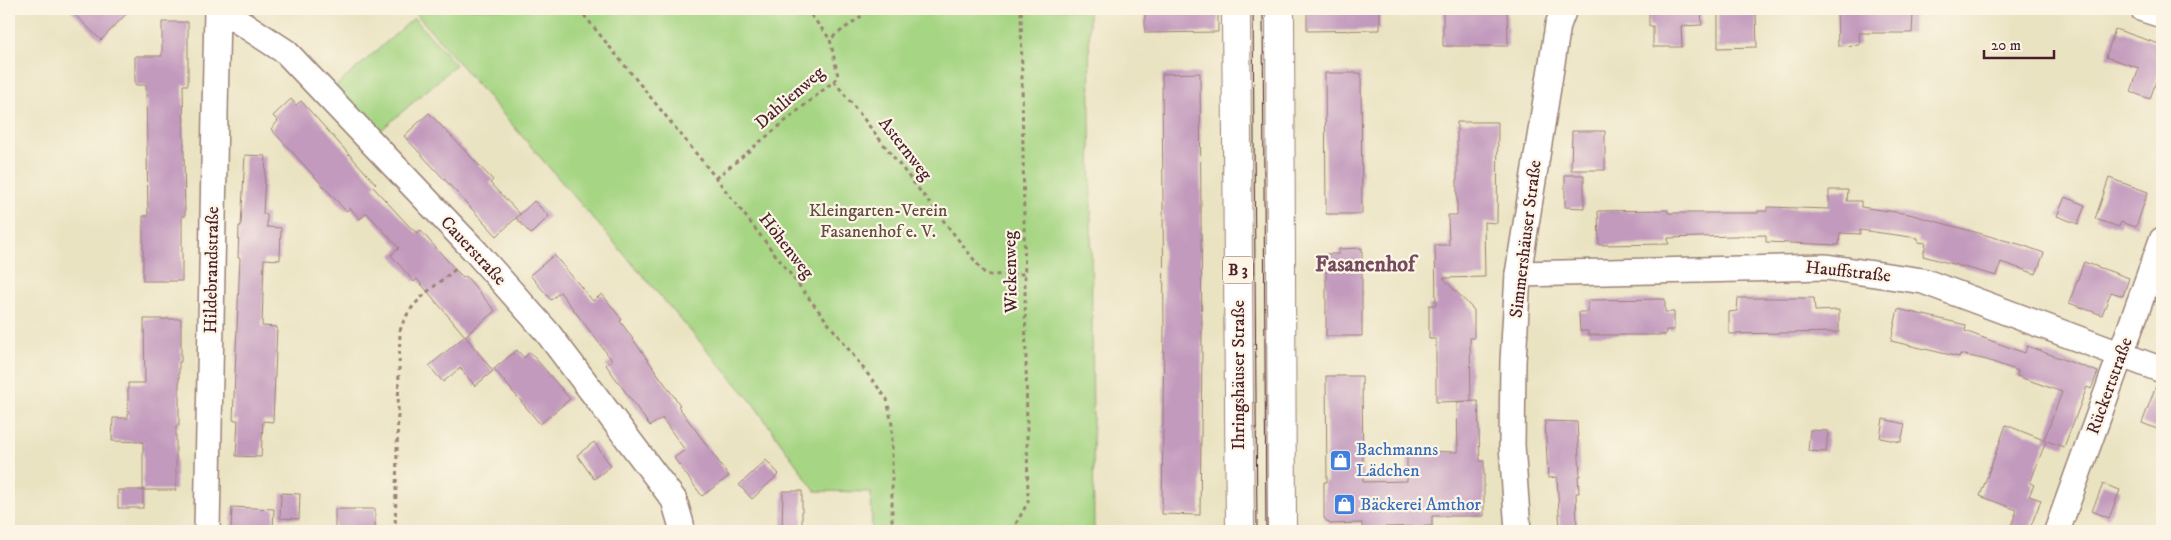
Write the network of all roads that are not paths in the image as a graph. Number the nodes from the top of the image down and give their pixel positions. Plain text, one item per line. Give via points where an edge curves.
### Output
1 (218, 9) edge
2 (1236, 9) edge
3 (1280, 9) edge
4 (1564, 9) edge
5 (2143, 9) edge
6 (2162, 15) edge
7 (2162, 240) edge
8 (1518, 274) junction
9 (2121, 354) junction
10 (2162, 370) edge
11 (1517, 520) edge
12 (207, 531) edge
13 (681, 531) edge
14 (1240, 531) edge
15 (1282, 531) edge
16 (2056, 531) edge

1 - 12 street, Hildebrandstraße
1 - 13 street, Cauerstraße via 286,52 476,252 547,332 674,500
2 - 14 main road, Ihringshäuser Straße / B 3
3 - 15 main road
4 - 8 street, Simmershäuser Straße via 1558,25
5 - 6 street
7 - 9 street, Rückertstraße
8 - 9 street, Hauffstraße via 1826,267 1923,281
8 - 11 street, Simmershäuser Straße via 1512,446
9 - 10 street, Hauffstraße
9 - 16 street, Rückertstraße

